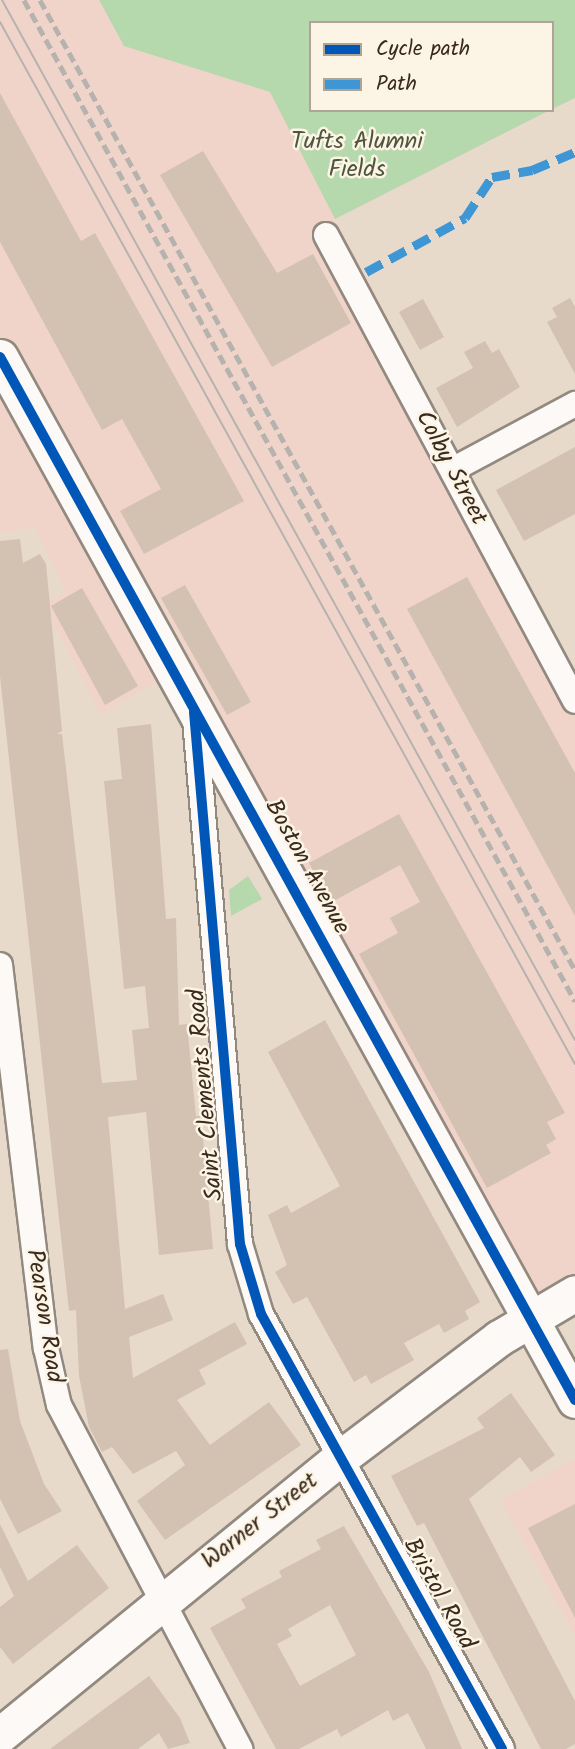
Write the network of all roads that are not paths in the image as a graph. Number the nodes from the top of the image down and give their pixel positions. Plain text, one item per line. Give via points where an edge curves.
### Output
1 (326, 235) dead end
2 (5, 377) edge
3 (575, 404) edge
4 (452, 470) junction
5 (567, 668) edge
6 (575, 701) edge
7 (193, 705) junction
8 (0, 965) edge
9 (575, 1293) edge
10 (530, 1320) junction
11 (575, 1400) edge
12 (339, 1459) junction
13 (159, 1600) junction
14 (0, 1735) edge
15 (240, 1749) edge
16 (502, 1749) edge

1 - 4 street, Colby Street
2 - 7 street, Boston Avenue
3 - 4 street
4 - 5 street, Colby Street
5 - 6 street, Colby Street
7 - 10 street, Boston Avenue
7 - 12 street, Saint Clements Road via 240,1244 261,1314
8 - 13 street, Pearson Road via 46,1348 59,1405
9 - 10 street, Warner Street
10 - 11 street, Boston Avenue
10 - 12 street, Warner Street
12 - 13 street, Warner Street
12 - 16 street, Bristol Road
13 - 14 street, Warner Street
13 - 15 street, Pearson Road

